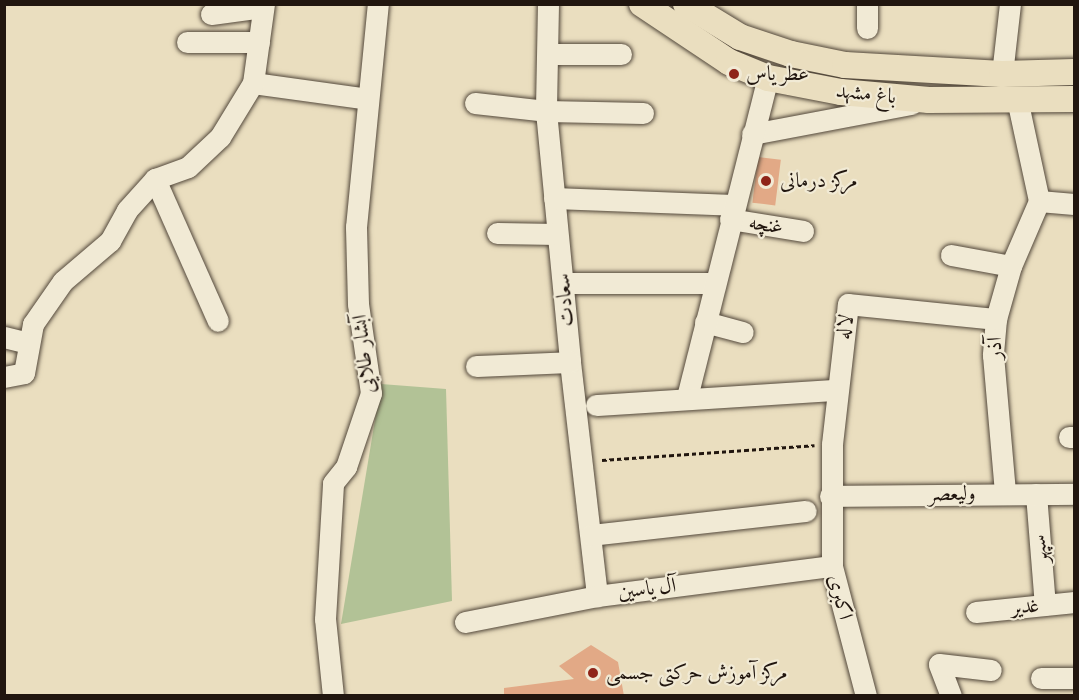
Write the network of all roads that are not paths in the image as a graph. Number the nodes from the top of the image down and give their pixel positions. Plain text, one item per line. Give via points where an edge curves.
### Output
1 (378, 4) edge
2 (548, 4) edge
3 (642, 4) edge
4 (686, 4) edge
5 (867, 4) edge
6 (1010, 4) edge
7 (264, 6) edge
8 (211, 14) dead end
9 (867, 28) dead end
10 (188, 42) dead end
11 (259, 42) junction
12 (548, 54) junction
13 (621, 54) dead end
14 (845, 65) junction
15 (1074, 72) edge
16 (1002, 74) junction
17 (768, 78) junction
18 (253, 83) junction
19 (841, 92) junction
20 (368, 99) junction
21 (1017, 99) junction
22 (1074, 99) edge
23 (929, 100) junction
24 (475, 103) dead end
25 (546, 111) junction
26 (643, 113) dead end
27 (752, 134) junction
28 (155, 179) junction
29 (555, 198) junction
30 (1039, 201) junction
31 (1074, 204) edge
32 (732, 212) junction
33 (803, 231) dead end
34 (497, 232) dead end
35 (557, 234) junction
36 (951, 255) dead end
37 (1011, 266) junction
38 (564, 283) junction
39 (714, 283) junction
40 (996, 320) junction
41 (218, 321) dead end
42 (705, 322) junction
43 (743, 332) dead end
44 (4, 337) edge
45 (28, 343) junction
46 (570, 362) junction
47 (476, 366) dead end
48 (4, 377) edge
49 (836, 390) junction
50 (687, 397) junction
51 (596, 405) dead end
52 (1005, 493) junction
53 (1036, 494) junction
54 (1074, 494) edge
55 (830, 496) junction
56 (806, 511) dead end
57 (591, 535) junction
58 (832, 566) junction
59 (597, 596) junction
60 (1074, 602) edge
61 (1045, 605) junction
62 (976, 612) dead end
63 (465, 622) dead end
64 (991, 670) dead end
65 (1041, 678) dead end
66 (1074, 678) edge
67 (949, 691) edge
68 (333, 696) edge
69 (866, 696) edge

1 - 20 street, آبشار طلایی
2 - 12 street, سعادت
3 - 17 main road, باغ مشهد via 729,62
4 - 14 main road, باغ مشهد via 740,36 791,54
5 - 9 street
6 - 16 street
7 - 8 street
7 - 11 street
10 - 11 street
11 - 18 street
12 - 13 street
12 - 25 street, سعادت
14 - 16 main road, باغ مشهد
14 - 19 main road
15 - 16 main road, باغ مشهد
17 - 19 main road, باغ مشهد
17 - 27 street
18 - 20 street
18 - 28 street via 220,137 188,167
19 - 23 main road, باغ مشهد
20 - 68 street, آبشار طلایی via 356,227 358,304 371,393 346,467 333,483 326,619
21 - 22 main road, باغ مشهد
21 - 23 main road, باغ مشهد
21 - 30 street
23 - 27 street
24 - 25 street
25 - 26 street
25 - 29 street, سعادت
27 - 32 street
28 - 41 street
28 - 45 street via 127,210 110,241 63,281 33,324
29 - 32 street, غنچه
29 - 35 street, سعادت
30 - 31 street
30 - 37 street, آذر
32 - 33 street, غنچه
32 - 39 street
34 - 35 street
35 - 38 street, سعادت
36 - 37 street
37 - 40 street, آذر
38 - 39 street
38 - 46 street, سعادت
39 - 42 street
40 - 49 street, لاله via 848,304
40 - 52 street, آذر via 993,355
42 - 43 street
42 - 50 street
44 - 45 street
45 - 48 street via 24,374
46 - 47 street
46 - 57 street, سعادت
49 - 50 street
49 - 55 street, لاله
50 - 51 street
52 - 53 street, ولیعصر
52 - 55 street, ولیعصر
53 - 54 street, ولیعصر
53 - 61 street, سپهر
55 - 58 street, اکبری
56 - 57 street
57 - 59 street, سعادت
58 - 59 street, آل یاسین
58 - 69 street, اکبری
59 - 63 street, آل یاسین
60 - 61 street, غدیر
61 - 62 street, غدیر
64 - 67 street via 939,664
65 - 66 street

